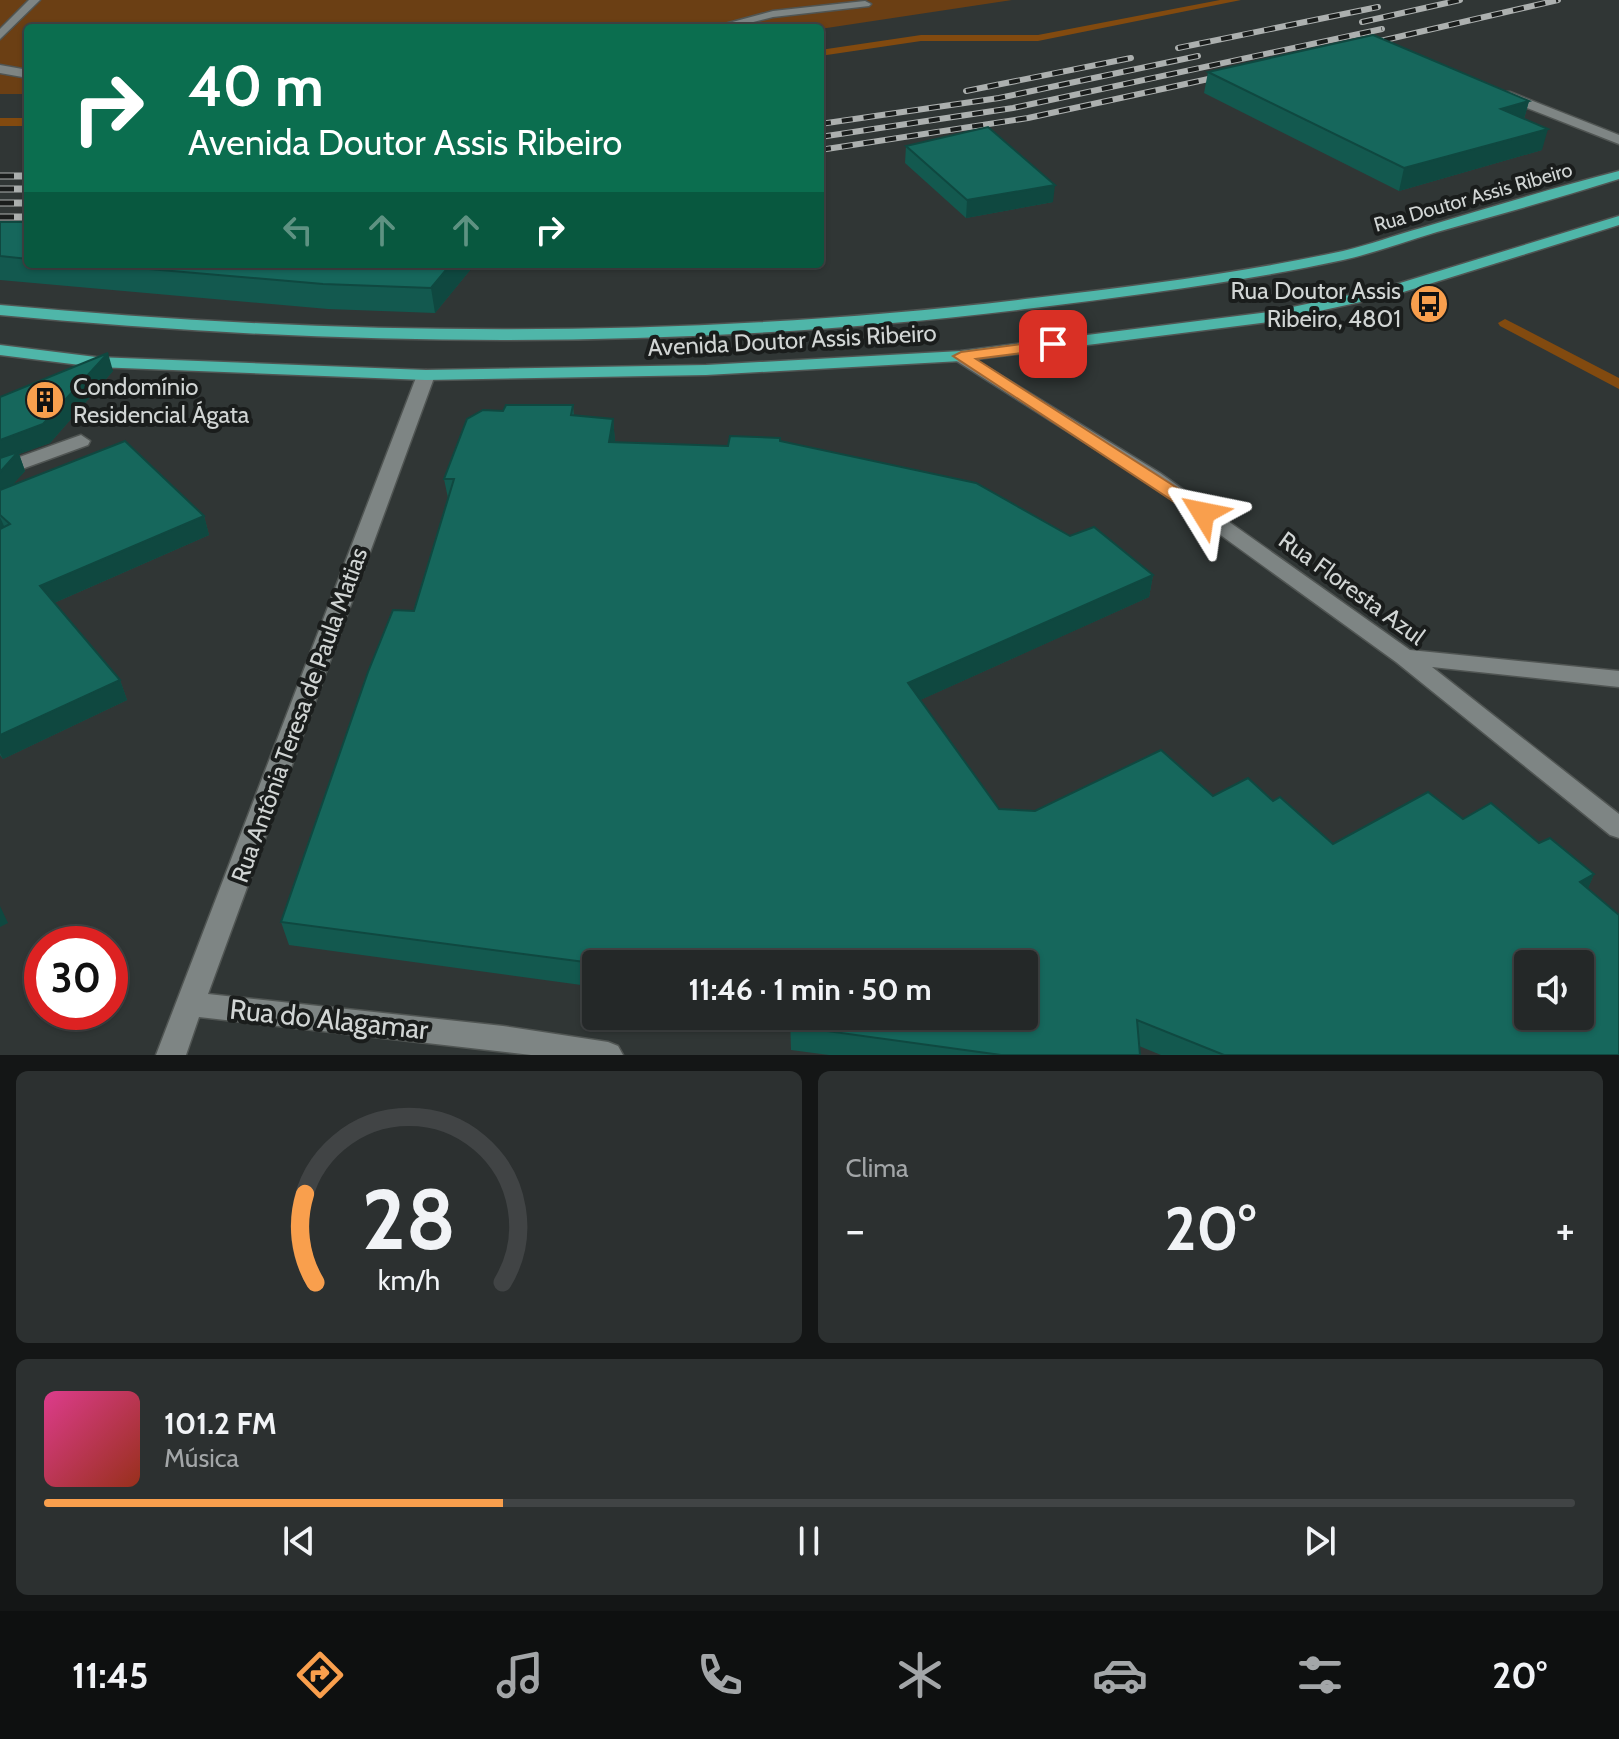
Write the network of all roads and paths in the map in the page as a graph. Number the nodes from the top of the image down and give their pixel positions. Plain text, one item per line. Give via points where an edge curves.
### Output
1 (35, 0) edge
2 (865, 4) dead end
3 (732, 24) edge
4 (0, 36) edge
5 (0, 69) edge
6 (24, 73) edge
7 (1487, 87) edge
8 (1619, 140) edge
9 (1619, 175) edge
10 (1619, 220) edge
11 (1339, 257) joint
12 (0, 310) edge
13 (0, 350) edge
14 (961, 356) junction
15 (426, 375) junction
16 (81, 441) dead end
17 (0, 471) edge
18 (1404, 657) junction
19 (1619, 679) edge
20 (1619, 828) edge
21 (191, 1004) junction
22 (171, 1055) edge
23 (608, 1055) edge

1 - 4 street
2 - 3 street
5 - 6 street
7 - 8 street
9 - 11 main road, Rua Doutor Assis Ribeiro
10 - 14 main road, Avenida Doutor Assis Ribeiro via 1391,291 1269,317
11 - 12 main road, Avenida Doutor Assis Ribeiro via 1219,279 926,318 766,331 390,337 247,333
13 - 15 main road, Avenida Doutor Assis Ribeiro via 96,362
14 - 15 main road, Avenida Doutor Assis Ribeiro via 706,370
14 - 18 street, Rua Floresta Azul via 1153,477
15 - 21 street, Rua Antônia Teresa de Paula Matias
16 - 17 street
18 - 19 street
18 - 20 street, Rua Floresta Azul
21 - 22 street, Rua Antônia Teresa de Paula Matias
21 - 23 street, Rua do Alagamar via 503,1038

